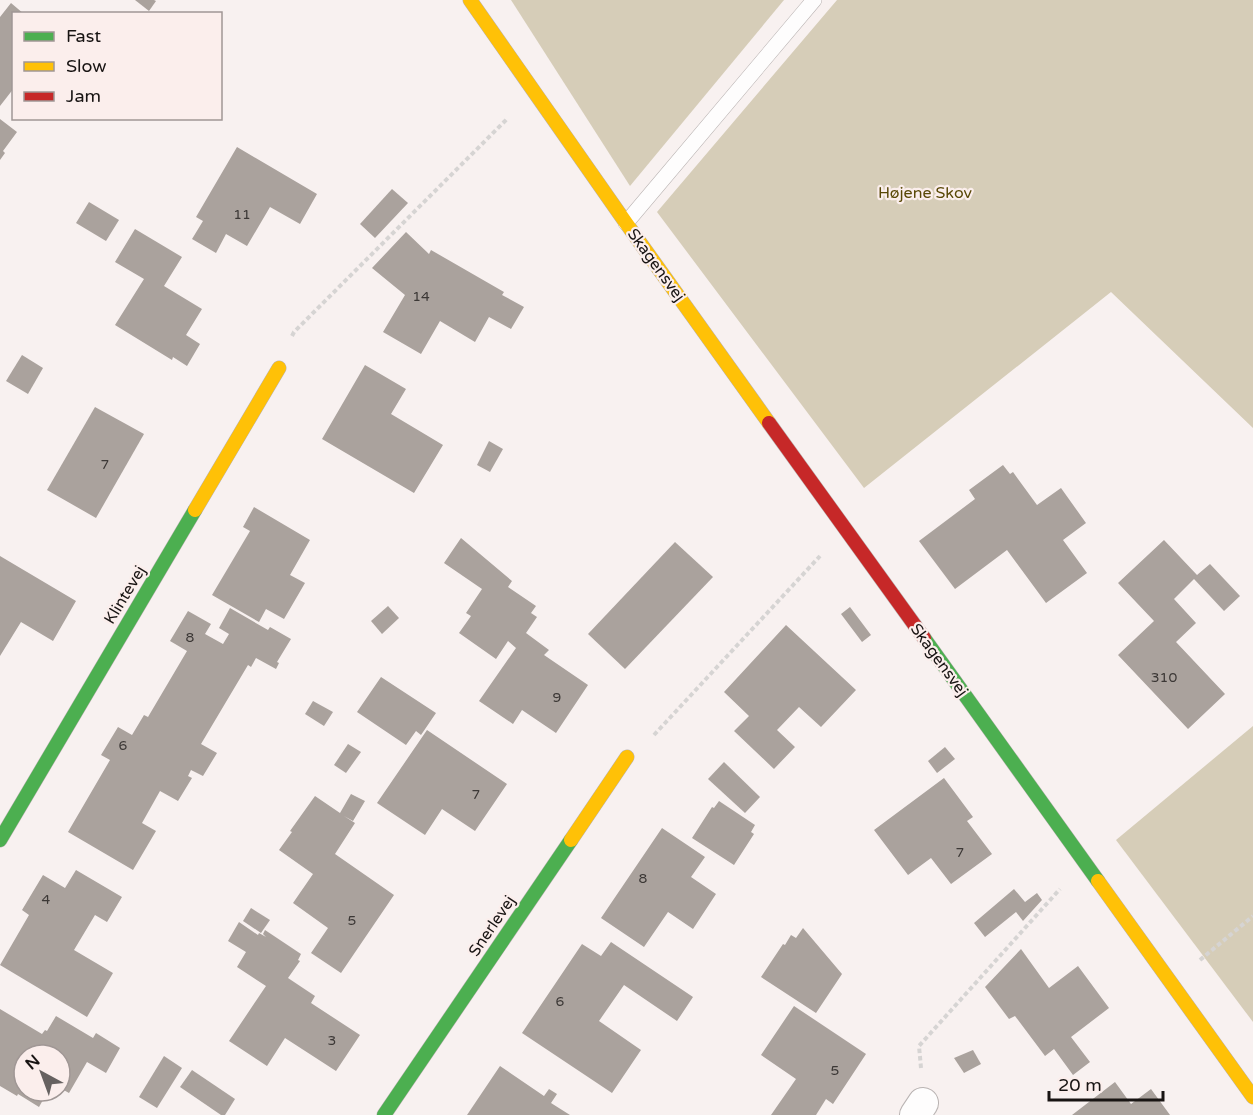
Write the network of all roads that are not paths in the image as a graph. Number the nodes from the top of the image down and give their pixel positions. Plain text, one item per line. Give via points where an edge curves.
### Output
1 (470, 0) edge
2 (814, 0) edge
3 (626, 223) junction
4 (279, 368) road end
5 (627, 756) road end
6 (0, 840) edge
7 (1253, 1097) edge
8 (384, 1115) edge

1 - 3 street, Skagensvej
2 - 3 lane, Skagensvej
3 - 7 street, Skagensvej
4 - 6 street, Klintevej
5 - 8 street, Snerlevej

